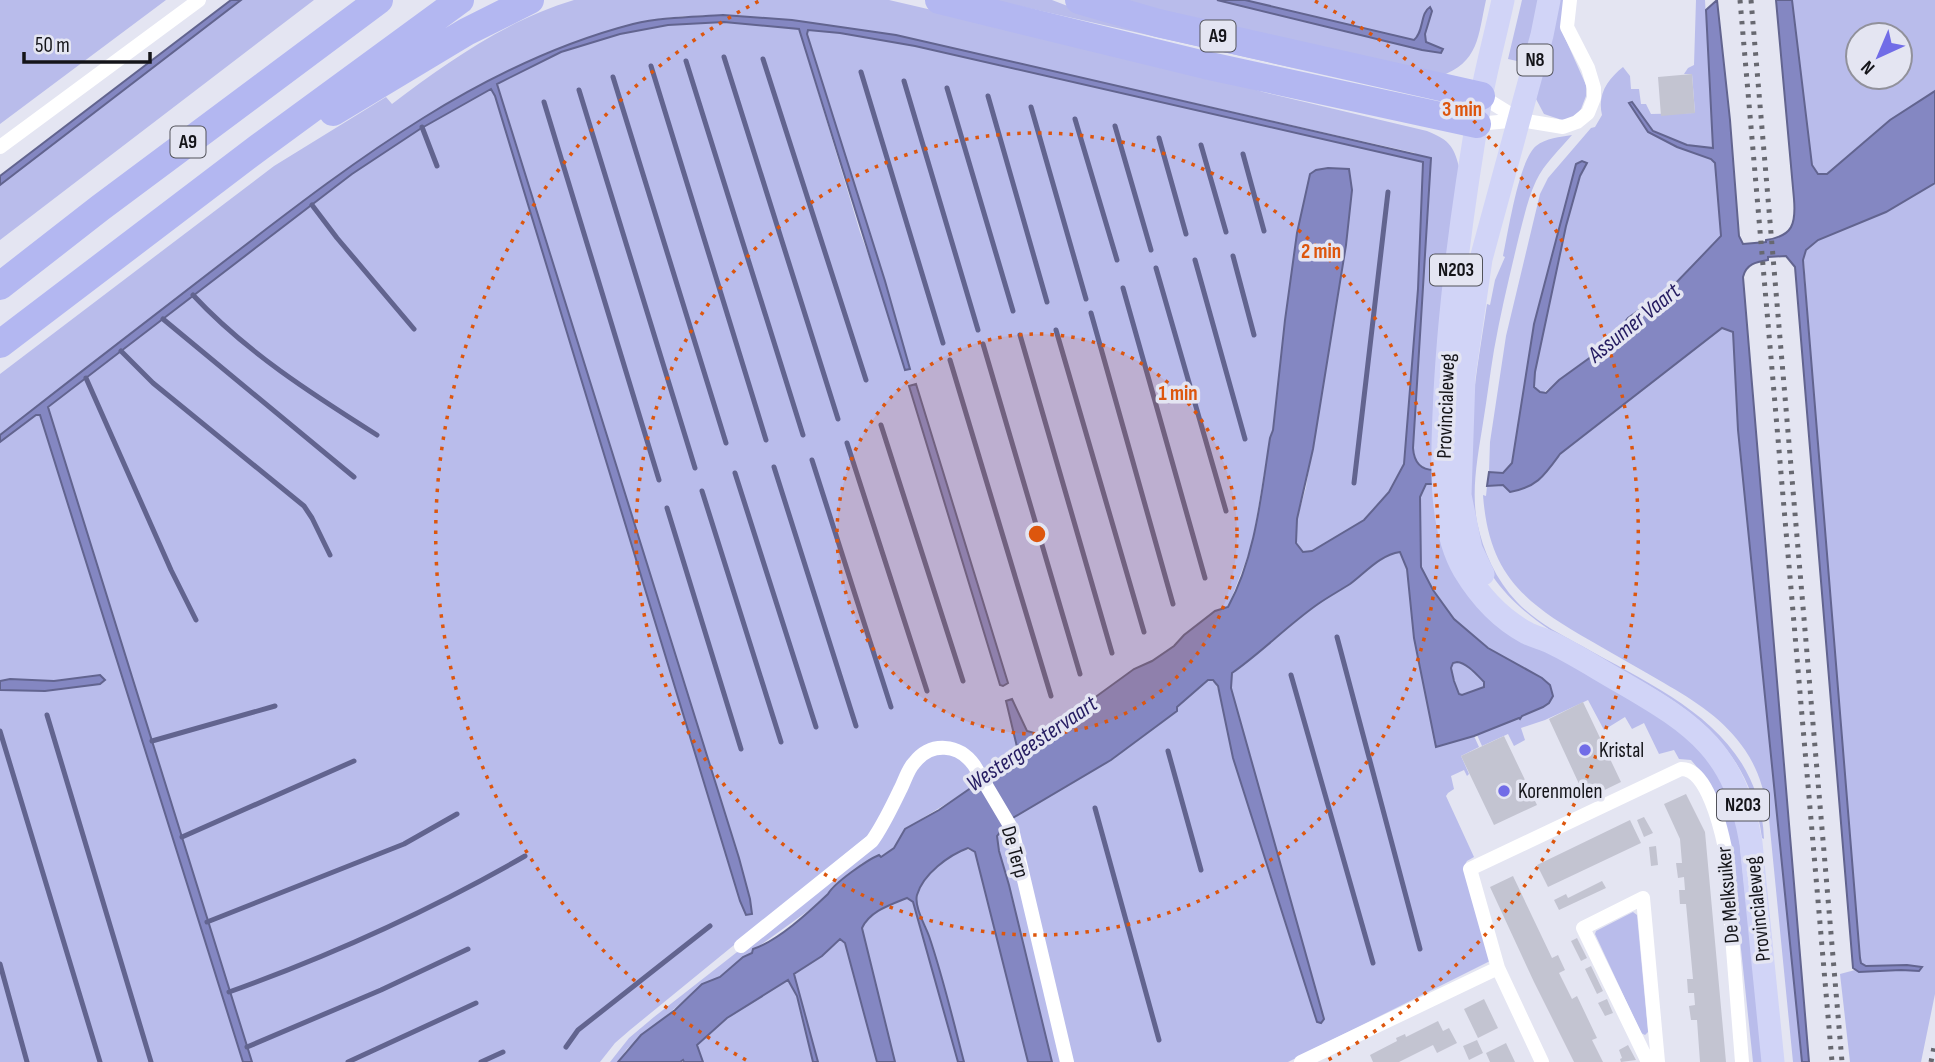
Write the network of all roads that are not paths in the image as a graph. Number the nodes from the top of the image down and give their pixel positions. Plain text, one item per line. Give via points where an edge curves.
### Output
1 (199, 0) edge
2 (379, 0) edge
3 (460, 0) edge
4 (530, 0) edge
5 (939, 0) edge
6 (1079, 0) edge
7 (1503, 0) edge
8 (1549, 0) edge
9 (1570, 0) edge
10 (1482, 96) junction
11 (1520, 120) junction
12 (1477, 124) junction
13 (0, 147) edge
14 (258, 148) junction
15 (0, 286) edge
16 (0, 344) edge
17 (1451, 456) junction
18 (741, 946) dead end
19 (1499, 968) junction
20 (1067, 1062) edge
21 (1301, 1062) edge
22 (1542, 1062) edge
23 (1648, 1062) edge
24 (1658, 1062) edge
25 (1742, 1062) edge
26 (1773, 1062) edge

1 - 13 street
2 - 15 highway, A9
3 - 14 highway, A9
4 - 14 highway, A9 via 340,108
5 - 12 highway, A9 via 1205,65
6 - 10 highway, A9 via 1158,23
7 - 10 main road, Provincialeweg / N8
8 - 11 main road, Provincialeweg / N8
9 - 11 street via 1567,27 1592,78 1591,106 1571,126
10 - 11 street
10 - 12 main road, Provincialeweg / N8
11 - 12 street
11 - 17 main road, Provincialeweg / N203 via 1481,259
12 - 17 main road, Provincialeweg / N203 via 1446,375
14 - 16 highway, A9
17 - 26 main road, Provincialeweg / N203 via 1453,496 1448,523 1456,552 1473,584 1500,614 1527,632 1686,723 1731,776 1751,843
18 - 20 street, De Terp via 872,841 921,755 940,747 956,749 974,765 1012,829
19 - 21 street
19 - 22 street
19 - 25 street, De Melksuiker via 1470,869 1687,769 1695,773 1709,797 1725,848
23 - 24 street via 1583,928 1643,898

